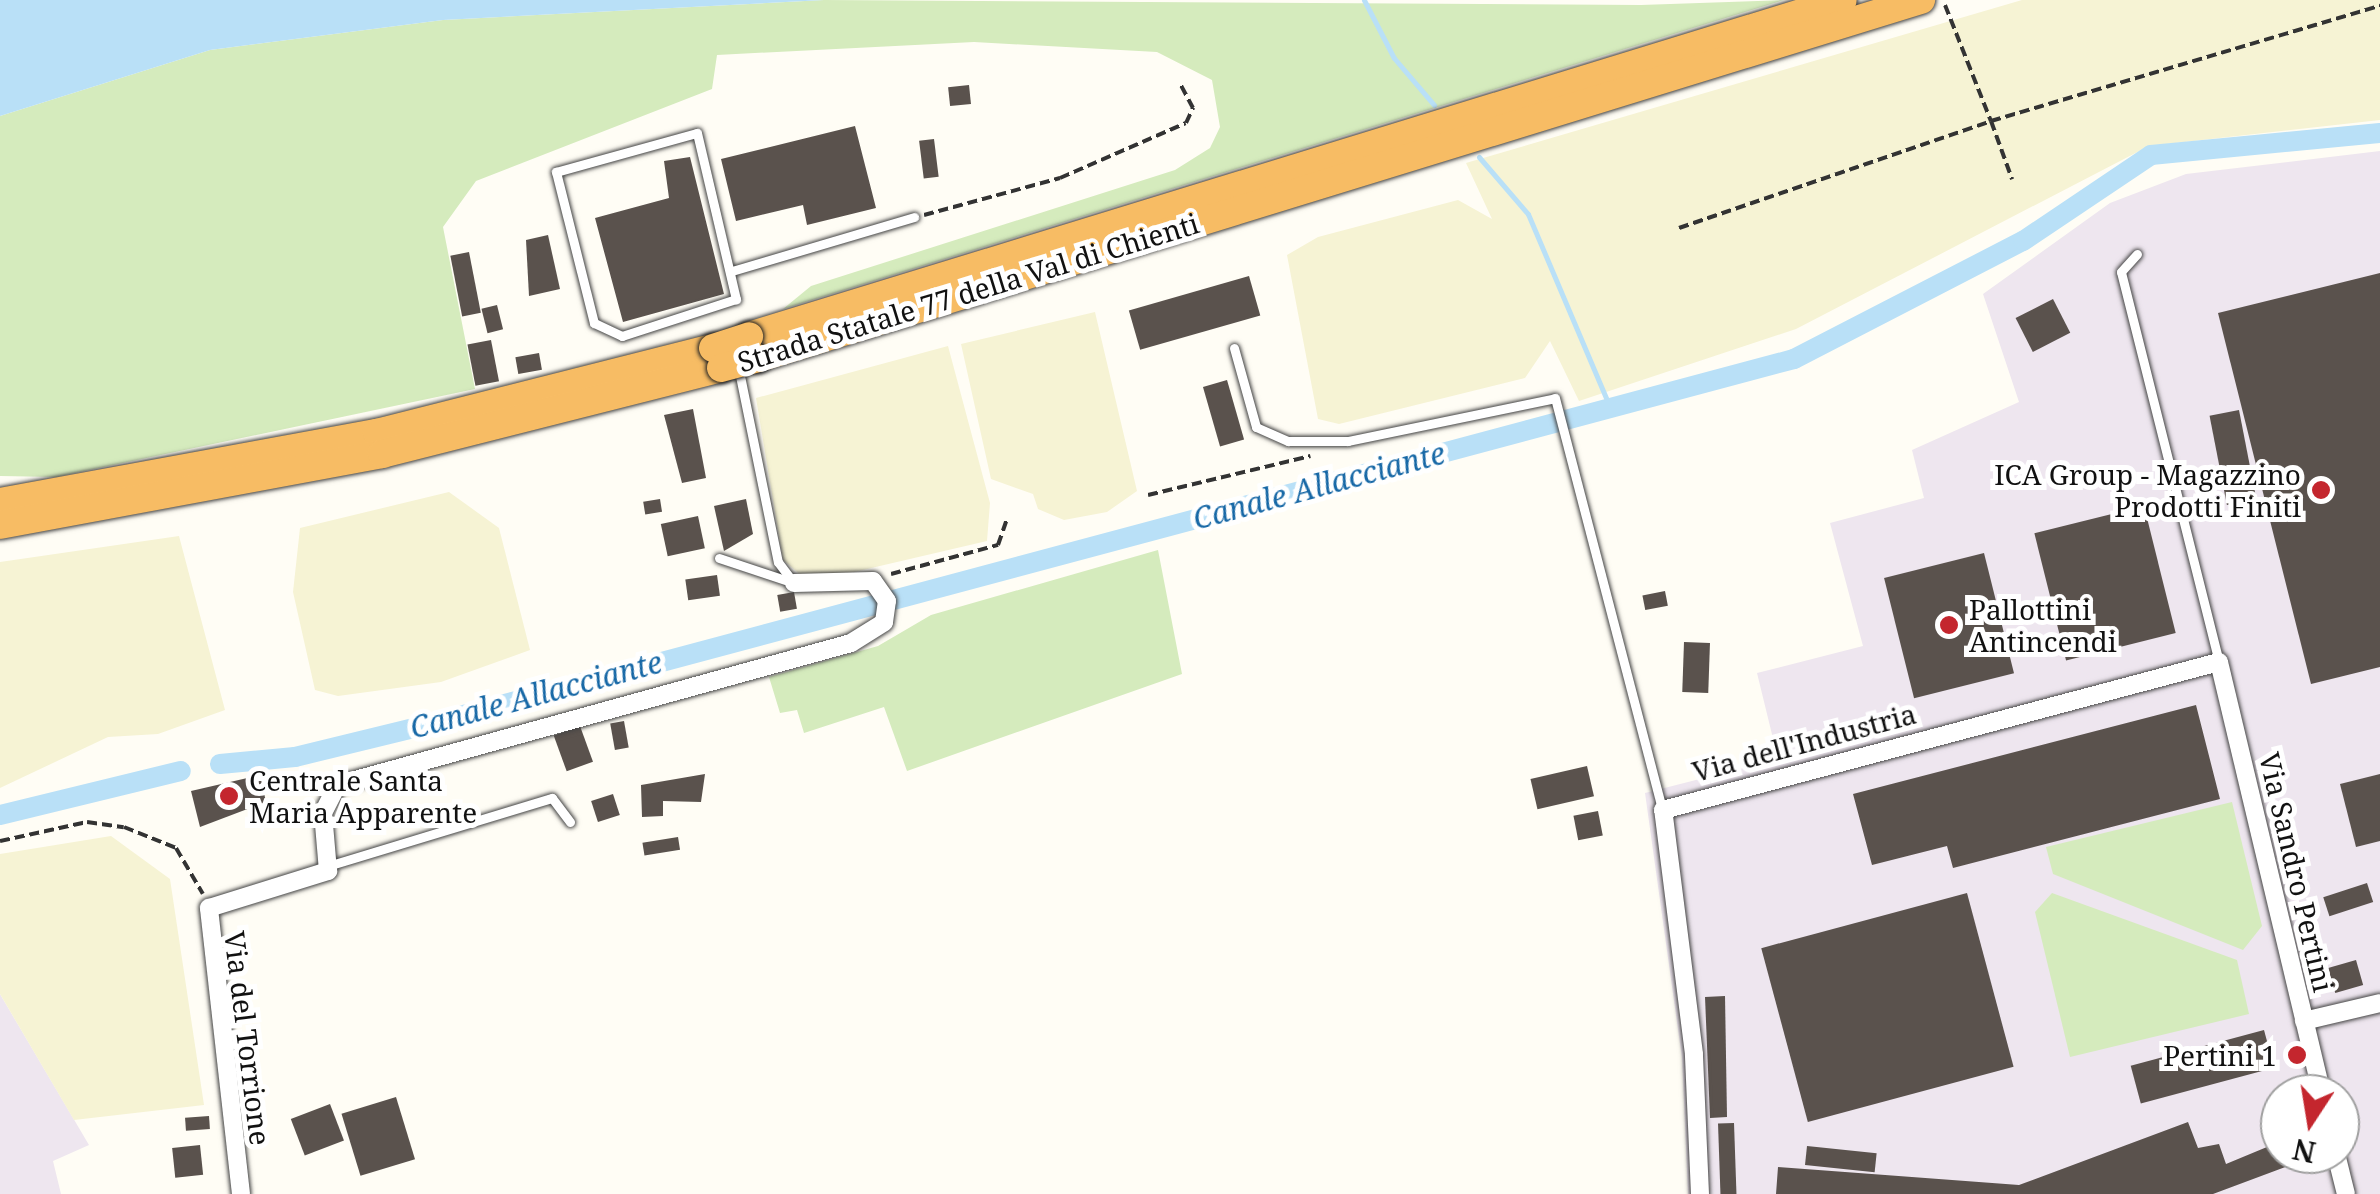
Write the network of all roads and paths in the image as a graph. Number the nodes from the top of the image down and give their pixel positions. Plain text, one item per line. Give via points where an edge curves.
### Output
1 (1842, 0) edge
2 (1925, 3) edge
3 (2380, 6) edge
4 (1180, 84) dead end
5 (1991, 121) junction
6 (2012, 179) dead end
7 (914, 218) joint
8 (1679, 228) dead end
9 (2137, 254) dead end
10 (732, 271) junction
11 (731, 338) junction
12 (1234, 348) dead end
13 (1329, 441) junction
14 (1148, 496) dead end
15 (0, 502) edge
16 (1007, 519) dead end
17 (0, 525) edge
18 (719, 558) dead end
19 (794, 583) junction
20 (878, 584) junction
21 (2219, 662) junction
22 (1663, 810) junction
23 (570, 822) dead end
24 (0, 841) edge
25 (331, 865) junction
26 (208, 908) junction
27 (2380, 1003) edge
28 (2304, 1021) junction
29 (2317, 1074) edge
30 (241, 1194) edge
31 (1700, 1194) edge

1 - 11 highway, Strada Statale 77 della Val di Chienti
2 - 5 path
2 - 11 highway, Strada Statale 77 della Val di Chienti
3 - 5 path
4 - 7 path via 1193,108 1186,123 1060,178
5 - 6 path
5 - 8 path
7 - 10 lane
9 - 21 lane via 2120,272
10 - 11 lane
10 - 11 lane via 697,133 556,172 594,323 622,336
11 - 15 highway, Strada Statale 77 della Val di Chienti via 377,432
11 - 17 highway, Strada Statale 77 della Val di Chienti via 382,454
11 - 19 lane via 778,562
12 - 13 lane via 1256,427 1288,441
13 - 14 path via 1316,454
13 - 22 lane via 1536,396 1561,405
16 - 20 path via 998,544
18 - 19 lane
19 - 20 street
20 - 25 street via 884,622 850,643 337,785 323,813
21 - 22 street, Via dell'Industria
21 - 28 street, Via Sandro Pertini
22 - 31 street, Via dell'Industria via 1694,1054
23 - 25 lane via 552,798
24 - 26 path via 88,822 143,832 188,859
25 - 26 street, Via del Torrione
26 - 30 street, Via del Torrione
27 - 28 street
28 - 29 street, Via Sandro Pertini

